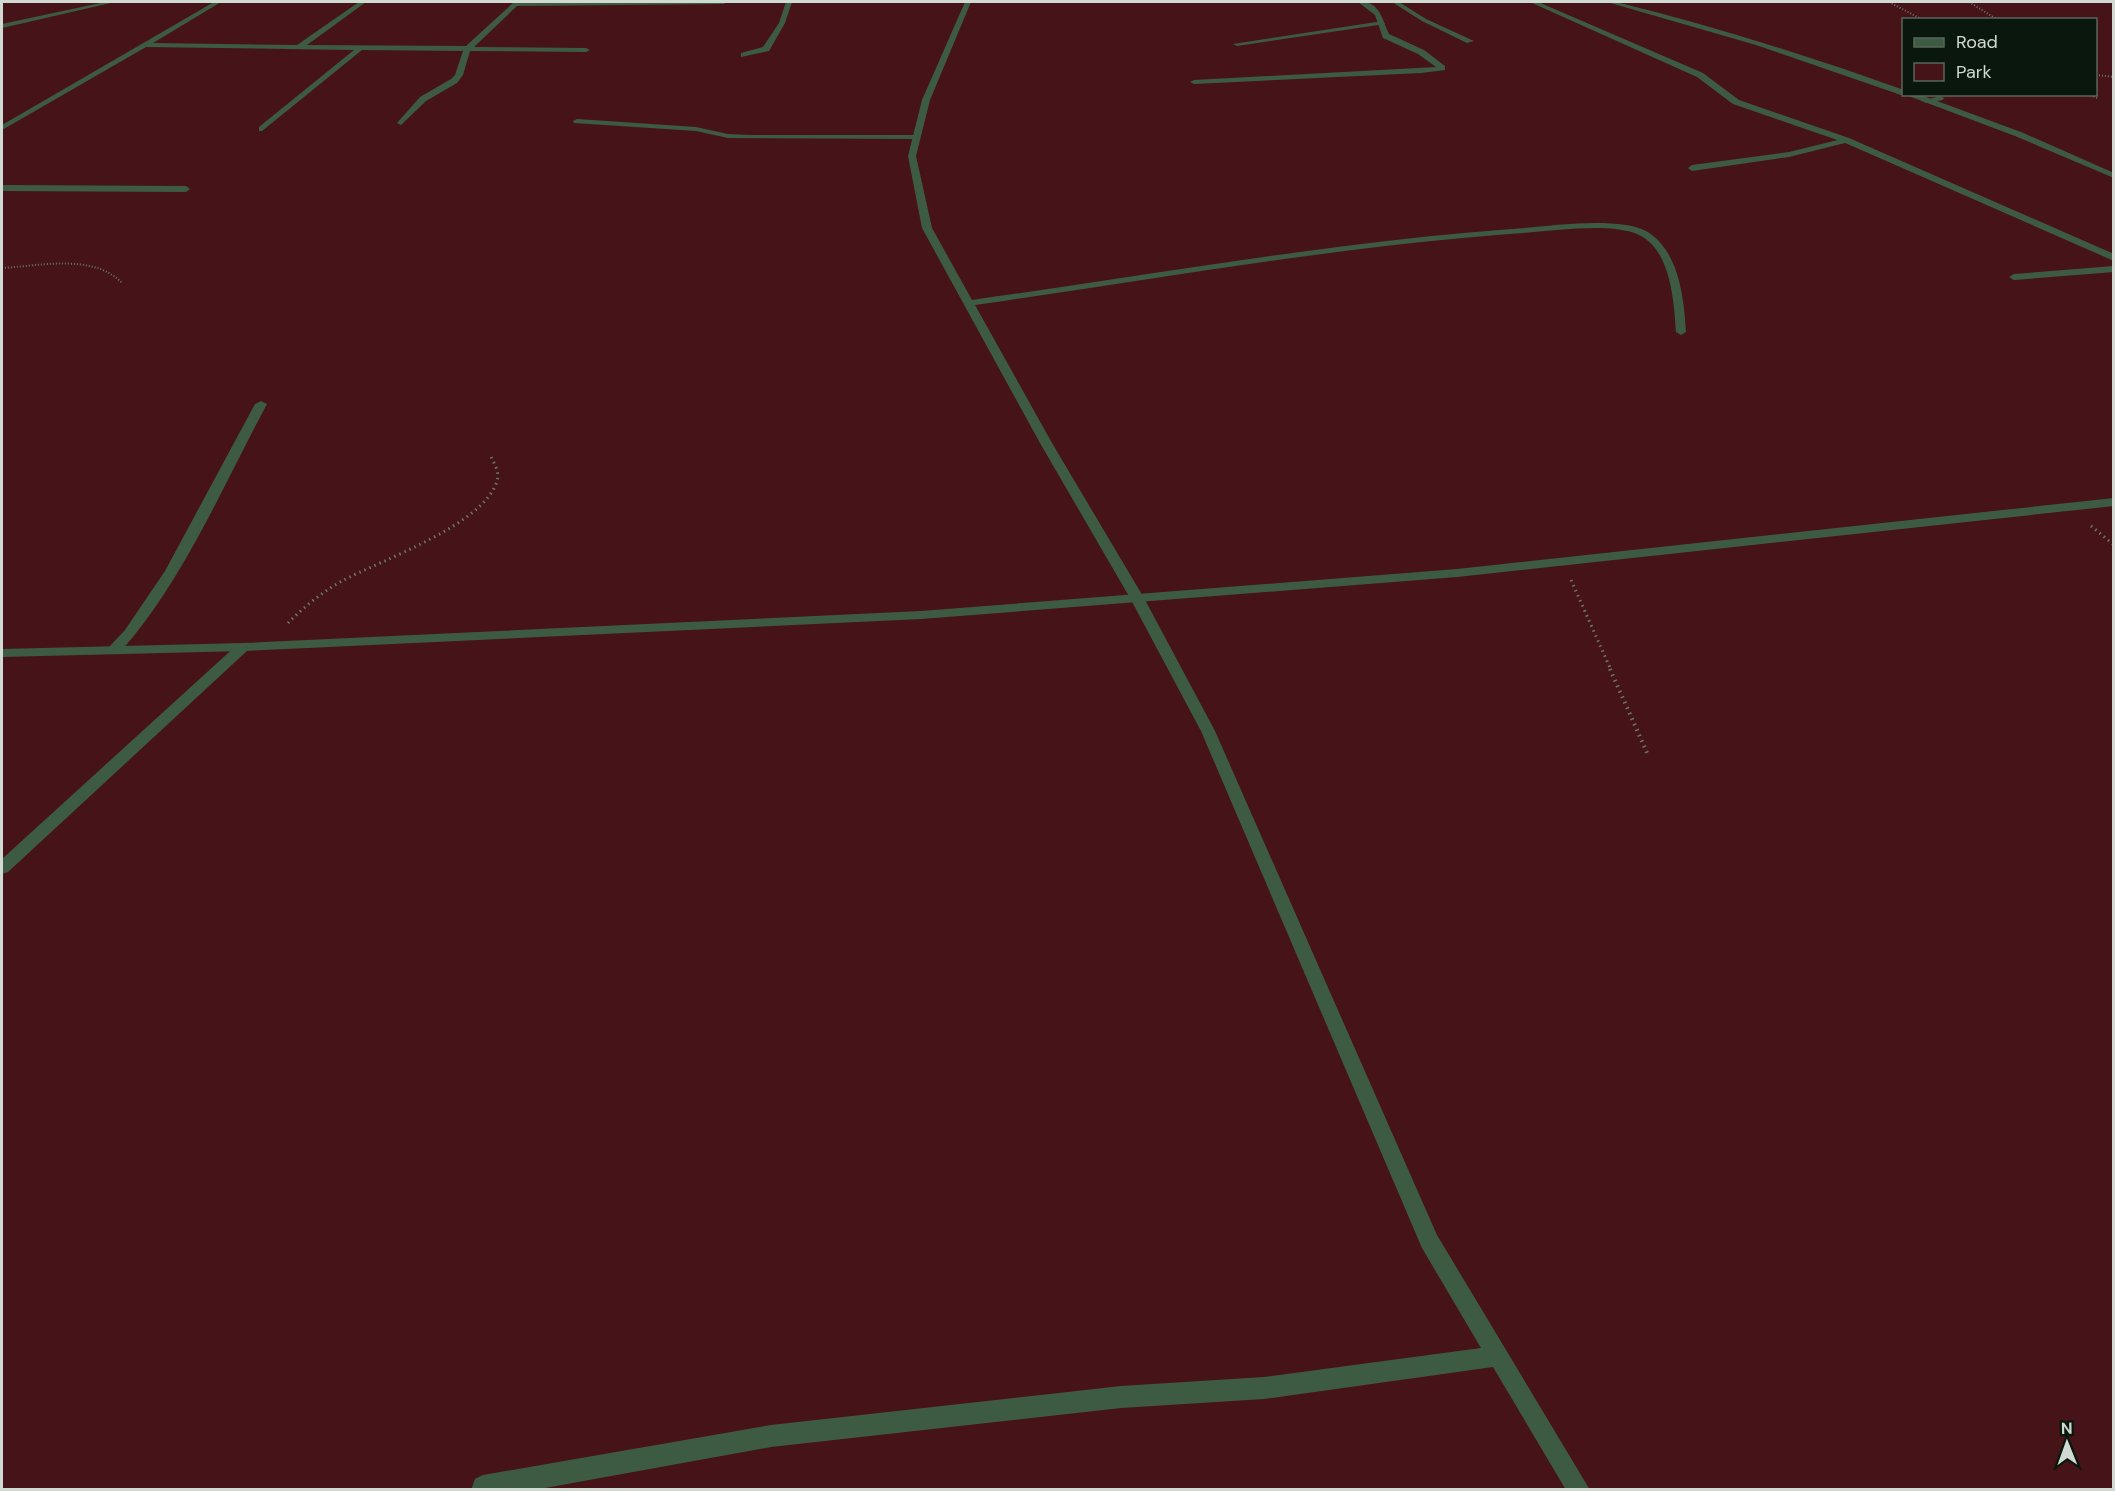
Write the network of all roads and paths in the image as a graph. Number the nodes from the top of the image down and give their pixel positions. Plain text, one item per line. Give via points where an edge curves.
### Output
1 (112, 2) edge
2 (218, 2) edge
3 (363, 2) edge
4 (724, 2) edge
5 (789, 2) edge
6 (968, 2) edge
7 (1361, 2) edge
8 (1395, 2) edge
9 (1533, 2) edge
10 (1610, 2) edge
11 (1889, 2) edge
12 (1969, 2) edge
13 (516, 3) edge
14 (1919, 18) edge
15 (1995, 18) edge
16 (1383, 23) junction
17 (2, 26) edge
18 (1470, 41) dead end
19 (1237, 44) dead end
20 (145, 45) junction
21 (297, 48) junction
22 (360, 48) junction
23 (467, 49) junction
24 (586, 50) dead end
25 (744, 55) dead end
26 (2097, 75) edge
27 (2114, 77) edge
28 (1194, 82) dead end
29 (1902, 92) edge
30 (1914, 96) edge
31 (2092, 96) edge
32 (1940, 98) dead end
33 (2097, 98) dead end
34 (1926, 101) junction
35 (577, 121) dead end
36 (401, 123) dead end
37 (2, 128) edge
38 (262, 129) dead end
39 (916, 137) junction
40 (1846, 140) junction
41 (1692, 168) dead end
42 (2114, 176) edge
43 (2, 189) edge
44 (186, 189) dead end
45 (2114, 258) edge
46 (2, 268) edge
47 (2114, 269) edge
48 (2014, 277) dead end
49 (122, 283) dead end
50 (971, 303) junction
51 (1681, 332) dead end
52 (261, 404) dead end
53 (490, 455) dead end
54 (2114, 502) edge
55 (1563, 561) junction
56 (1137, 598) junction
57 (267, 646) junction
58 (243, 647) junction
59 (114, 650) junction
60 (2, 653) edge
61 (1648, 756) dead end
62 (2, 868) edge
63 (1498, 1356) junction
64 (482, 1490) edge
65 (1579, 1490) edge

1 - 17 street
2 - 20 street
3 - 21 street
4 - 13 street
5 - 25 street via 766,49
6 - 39 street via 926,100
7 - 16 street via 1379,13
8 - 18 street
9 - 40 street via 1700,75 1736,102
10 - 29 street via 1699,25
11 - 14 path
12 - 15 path
13 - 23 street
16 - 19 street
16 - 28 street via 1383,32 1390,39 1421,52 1442,68
20 - 21 street
20 - 37 street
21 - 22 street
22 - 23 street
22 - 38 street
23 - 24 street
23 - 36 street via 454,81 423,99
26 - 27 path
30 - 34 street
31 - 33 path
32 - 34 street
34 - 42 street via 2018,134
35 - 39 street via 696,129 749,137
39 - 50 street via 912,156 927,228
40 - 41 street via 1796,154
40 - 45 street
43 - 44 street
46 - 49 path via 87,266 105,269
47 - 48 street
50 - 51 street via 1431,237 1600,225 1641,232 1658,243 1678,289
50 - 56 street via 1046,443
52 - 59 street via 172,571
53 - 57 path via 497,467 497,482 489,496 450,526 338,584 301,609
54 - 55 street
55 - 56 street
55 - 61 path
56 - 57 street via 921,615
56 - 63 street via 1208,731 1430,1241
57 - 58 street
58 - 59 street
58 - 62 street
59 - 60 street
63 - 64 street via 1264,1388 1121,1397 771,1436
63 - 65 street

